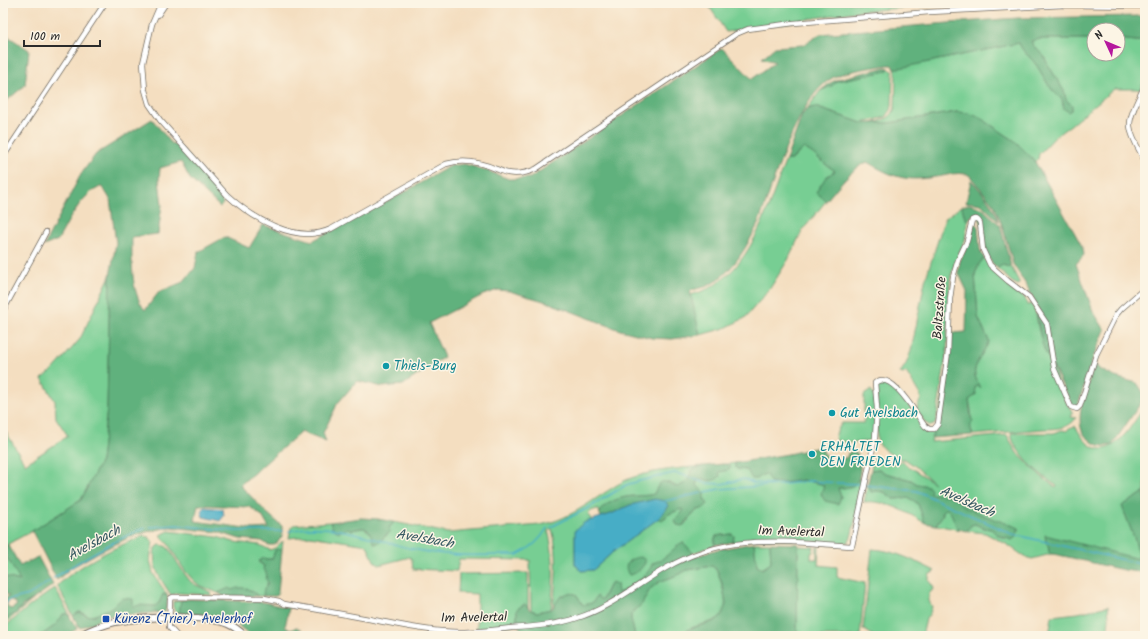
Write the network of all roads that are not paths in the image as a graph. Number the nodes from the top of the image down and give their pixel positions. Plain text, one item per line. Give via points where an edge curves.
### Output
1 (105, 3) edge
2 (161, 3) edge
3 (166, 3) edge
4 (1145, 6) edge
5 (152, 24) junction
6 (1145, 85) edge
7 (1143, 95) edge
8 (3, 157) edge
9 (1145, 161) edge
10 (46, 232) dead end
11 (1145, 288) edge
12 (3, 311) edge
13 (852, 546) joint
14 (170, 618) junction
15 (78, 636) edge
16 (177, 636) edge
17 (245, 636) edge

1 - 8 street
2 - 5 street
3 - 5 street
4 - 5 street via 1064,5 937,12 748,29 736,34 536,169 526,173 506,173 469,161 446,164 326,232 307,234 288,231 270,224 238,205 160,120 149,104 145,90 143,63
6 - 7 street
7 - 9 street via 1131,116 1130,125
10 - 12 street
11 - 13 street, Baltzstraße via 1116,315 1096,355 1080,406 1074,409 1054,368 1047,324 1029,297 990,264 983,250 980,223 978,220 972,220 967,241 952,277 948,352 938,424 934,429 928,428 895,386 881,380 875,383 875,438
13 - 14 street, Im Avelertal via 753,541 716,547 666,568 613,603 590,614 531,627 460,632 426,630 284,604 264,598 173,597 170,600
14 - 15 main road via 115,622
14 - 16 street via 169,627
14 - 17 main road via 220,622 234,627

